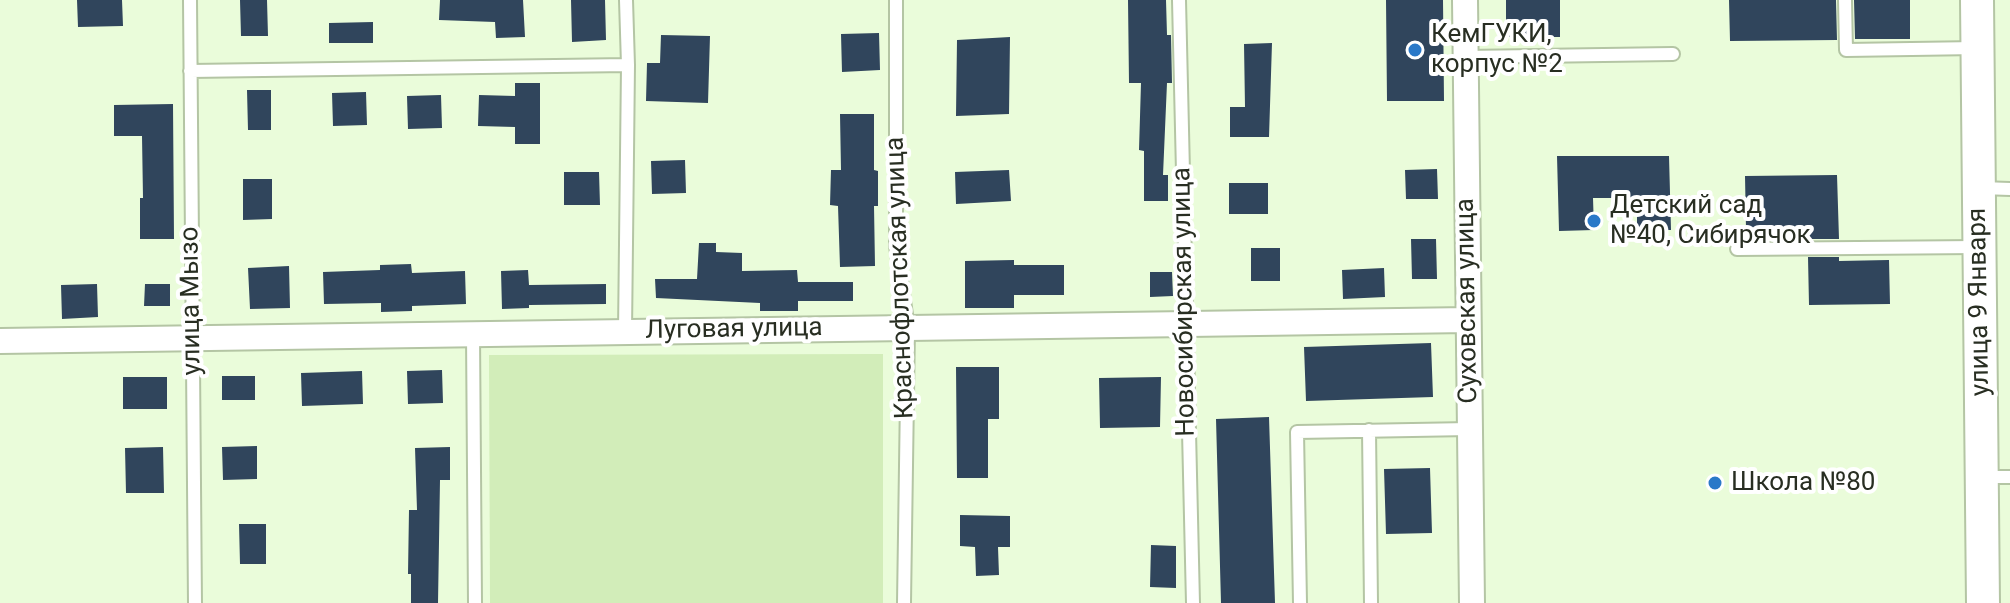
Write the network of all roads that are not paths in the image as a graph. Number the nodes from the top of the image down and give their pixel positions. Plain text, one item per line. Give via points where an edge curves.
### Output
1 (190, 0) edge
2 (626, 0) edge
3 (896, 0) edge
4 (1179, 0) edge
5 (1465, 0) edge
6 (1845, 0) edge
7 (1977, 0) edge
8 (1977, 48) junction
9 (1673, 54) dead end
10 (1465, 57) junction
11 (628, 65) junction
12 (190, 71) junction
13 (1994, 189) edge
14 (1979, 247) junction
15 (1737, 249) dead end
16 (1468, 320) junction
17 (1184, 324) junction
18 (908, 328) junction
19 (625, 332) junction
20 (473, 334) junction
21 (193, 338) junction
22 (0, 341) edge
23 (1470, 429) junction
24 (1369, 430) junction
25 (1996, 477) edge
26 (195, 603) edge
27 (475, 603) edge
28 (904, 603) edge
29 (1193, 603) edge
30 (1300, 603) edge
31 (1371, 603) edge
32 (1472, 603) edge
33 (1983, 603) edge

1 - 12 lane, улица Мызо
2 - 11 lane
3 - 18 lane, Краснофлотская улица via 896,246
4 - 17 lane, Новосибирская улица
5 - 10 street, Суховская улица
6 - 8 lane via 1846,50
7 - 8 street, улица 9 Января
8 - 13 street, улица 9 Января
9 - 10 lane
10 - 16 street, Суховская улица
11 - 12 lane
11 - 19 lane
12 - 21 lane, улица Мызо
13 - 14 street, улица 9 Января
14 - 15 lane
14 - 25 street, улица 9 Января
16 - 17 street, Луговая улица
16 - 23 street, Суховская улица
17 - 18 street, Луговая улица
17 - 29 lane, Новосибирская улица
18 - 19 street, Луговая улица
18 - 28 lane, Краснофлотская улица
19 - 20 street, Луговая улица
20 - 21 street, Луговая улица
20 - 27 lane
21 - 22 street, Луговая улица
21 - 26 lane, улица Мызо
23 - 24 lane
23 - 32 street, Суховская улица
24 - 30 lane via 1297,432
24 - 31 lane
25 - 33 street, улица 9 Января

